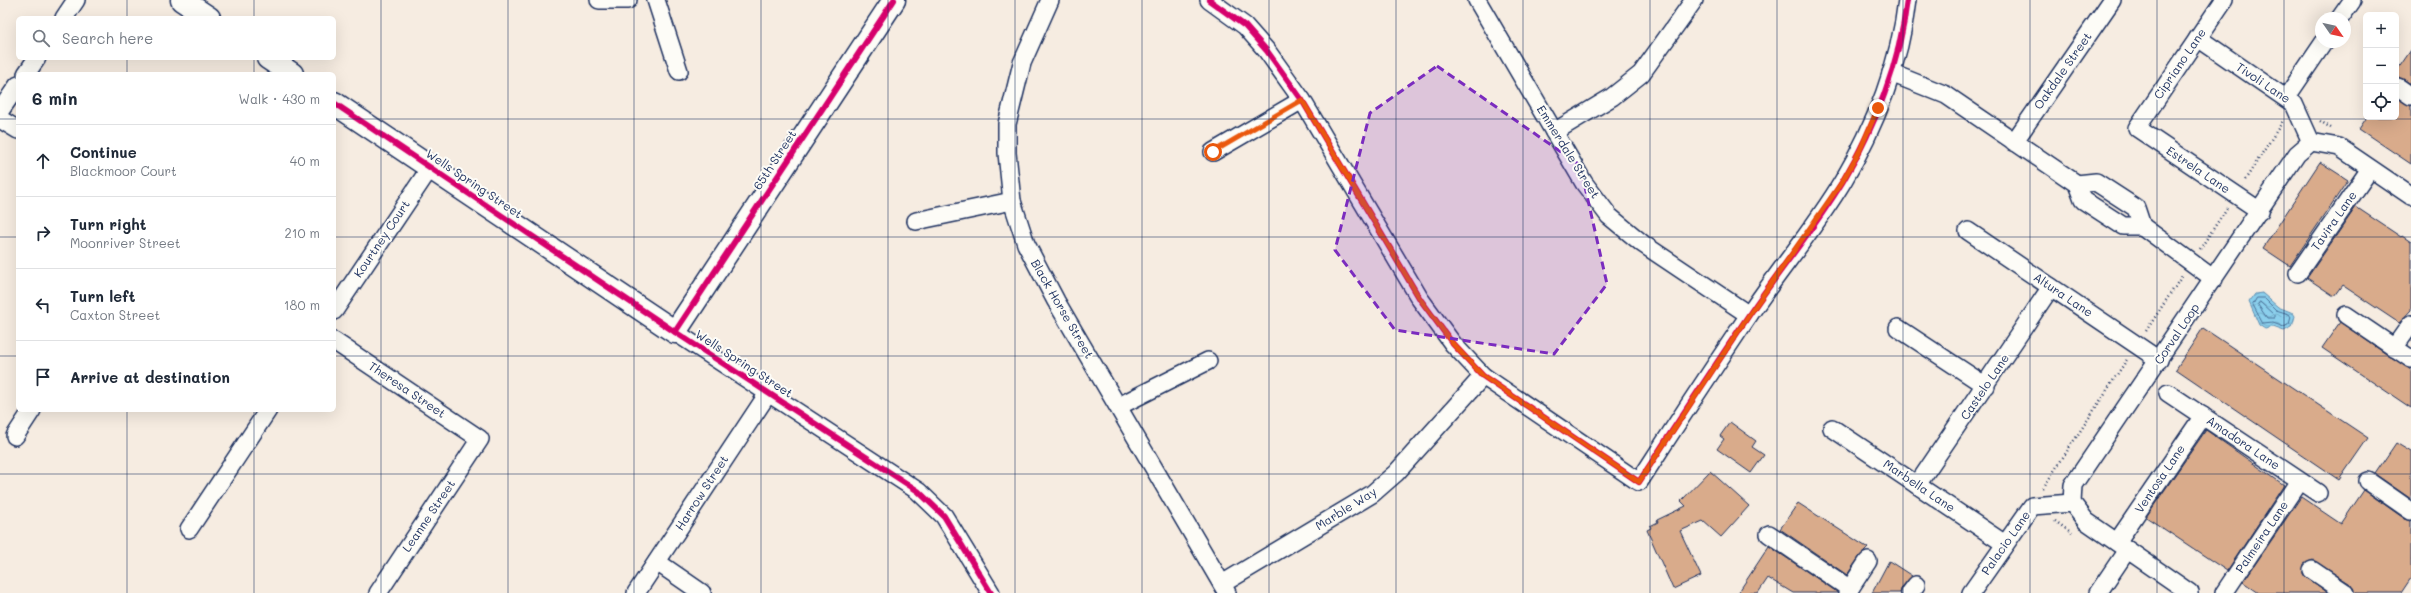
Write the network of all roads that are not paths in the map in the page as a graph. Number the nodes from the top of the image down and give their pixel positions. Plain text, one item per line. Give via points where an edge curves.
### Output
1 (76, 0) edge
2 (182, 0) edge
3 (599, 0) edge
4 (628, 0) edge
5 (656, 0) edge
6 (894, 0) edge
7 (1050, 0) edge
8 (1209, 0) edge
9 (1477, 0) edge
10 (1694, 0) edge
11 (1907, 0) edge
12 (2112, 0) edge
13 (2224, 0) edge
14 (2352, 1) edge
15 (2344, 12) edge
16 (65, 16) edge
17 (206, 16) edge
18 (2198, 38) junction
19 (2320, 48) edge
20 (36, 60) edge
21 (271, 60) edge
22 (679, 71) dead end
23 (27, 72) edge
24 (289, 72) edge
25 (1891, 73) junction
26 (16, 88) edge
27 (2286, 98) junction
28 (1302, 100) junction
29 (336, 104) edge
30 (0, 111) edge
31 (0, 119) edge
32 (2137, 128) joint
33 (16, 129) edge
34 (1554, 132) junction
35 (2014, 142) junction
36 (2311, 142) junction
37 (1213, 152) dead end
38 (430, 168) junction
39 (2370, 169) junction
40 (2077, 184) junction
41 (2411, 196) edge
42 (2118, 197) junction
43 (1012, 201) junction
44 (2260, 211) junction
45 (2107, 215) junction
46 (916, 221) dead end
47 (2142, 226) junction
48 (1968, 231) dead end
49 (2298, 272) dead end
50 (2214, 279) junction
51 (2051, 287) junction
52 (336, 308) edge
53 (1749, 315) junction
54 (2346, 315) dead end
55 (2411, 324) edge
56 (1898, 328) dead end
57 (675, 332) junction
58 (336, 342) edge
59 (2394, 348) junction
60 (2411, 359) edge
61 (2159, 360) junction
62 (1208, 361) dead end
63 (1483, 376) junction
64 (1986, 386) junction
65 (769, 392) junction
66 (2168, 393) dead end
67 (1119, 406) junction
68 (31, 412) edge
69 (267, 412) edge
70 (2203, 416) junction
71 (1832, 428) dead end
72 (15, 436) dead end
73 (480, 440) joint
74 (2299, 481) junction
75 (2368, 481) dead end
76 (1917, 486) junction
77 (2318, 493) dead end
78 (2072, 503) junction
79 (2411, 511) edge
80 (189, 529) dead end
81 (1769, 534) dead end
82 (2005, 544) junction
83 (2122, 546) junction
84 (1868, 561) dead end
85 (657, 562) junction
86 (2312, 570) dead end
87 (1224, 588) edge
88 (1848, 591) edge
89 (378, 593) edge
90 (636, 593) edge
91 (702, 593) edge
92 (991, 593) edge
93 (1971, 593) edge
94 (2098, 593) edge
95 (2190, 593) edge
96 (2224, 593) edge
97 (2346, 593) edge

1 - 16 street
2 - 17 street
3 - 4 street
5 - 22 street
6 - 57 street, 65th Street
7 - 43 street, Black Horse Street via 1022,63 1007,124
8 - 28 street via 1245,26 1267,51
9 - 34 street, Emmerdale Street
10 - 34 street via 1641,74 1612,97
11 - 25 street via 1904,25
12 - 35 street, Oakdale Street
13 - 18 street, Cipriano Lane
14 - 15 street
18 - 27 street, Tivoli Lane
18 - 32 street, Cipriano Lane
19 - 27 street
20 - 23 street
21 - 24 street
25 - 35 street via 1946,95
25 - 53 street via 1860,150 1842,182
26 - 30 street
27 - 36 street, Tivoli Lane via 2294,104
28 - 37 street
28 - 63 street via 1420,299 1453,344
29 - 38 street, Wells Spring Street
31 - 33 street
32 - 44 street, Estrela Lane
34 - 53 street, Emmerdale Street via 1584,183 1609,216 1643,244
35 - 40 street
36 - 39 street via 2339,147
36 - 44 street, Corval Loop via 2297,154
38 - 52 street, Kourtney Court
38 - 57 street, Wells Spring Street
39 - 41 street
39 - 49 street, Tavira Lane
40 - 42 street via 2096,182
40 - 45 street via 2083,200
42 - 45 street
42 - 47 street via 2136,208
43 - 46 street
43 - 67 street, Black Horse Street via 1026,244 1056,301
44 - 50 street, Corval Loop
45 - 47 street via 2123,226
47 - 50 street
48 - 51 street, Altura Lane
50 - 61 street, Corval Loop
51 - 61 street, Altura Lane
51 - 64 street, Castelo Lane
53 - 63 street via 1639,482
54 - 59 street
55 - 59 street
56 - 64 street
57 - 65 street, Wells Spring Street
58 - 73 street, Theresa Street
59 - 60 street
61 - 78 street, Corval Loop via 2073,485
62 - 67 street
63 - 87 street, Marble Way via 1396,473 1372,494
64 - 76 street, Castelo Lane
65 - 85 street, Harrow Street
65 - 92 street, Wells Spring Street via 918,491 944,516
66 - 70 street, Amadora Lane
67 - 87 street, Black Horse Street
68 - 72 street
69 - 80 street
70 - 74 street, Amadora Lane
70 - 83 street, Ventosa Lane
71 - 76 street, Marbella Lane
73 - 89 street, Leanne Street
74 - 77 street, Amadora Lane
74 - 96 street, Palmeira Lane
75 - 79 street
76 - 82 street, Marbella Lane
78 - 82 street, Palacio Lane via 2032,506
78 - 83 street via 2086,521
81 - 88 street
82 - 93 street, Palacio Lane
83 - 94 street, Ventosa Lane
83 - 95 street
84 - 88 street
85 - 90 street, Harrow Street
85 - 91 street
86 - 97 street

